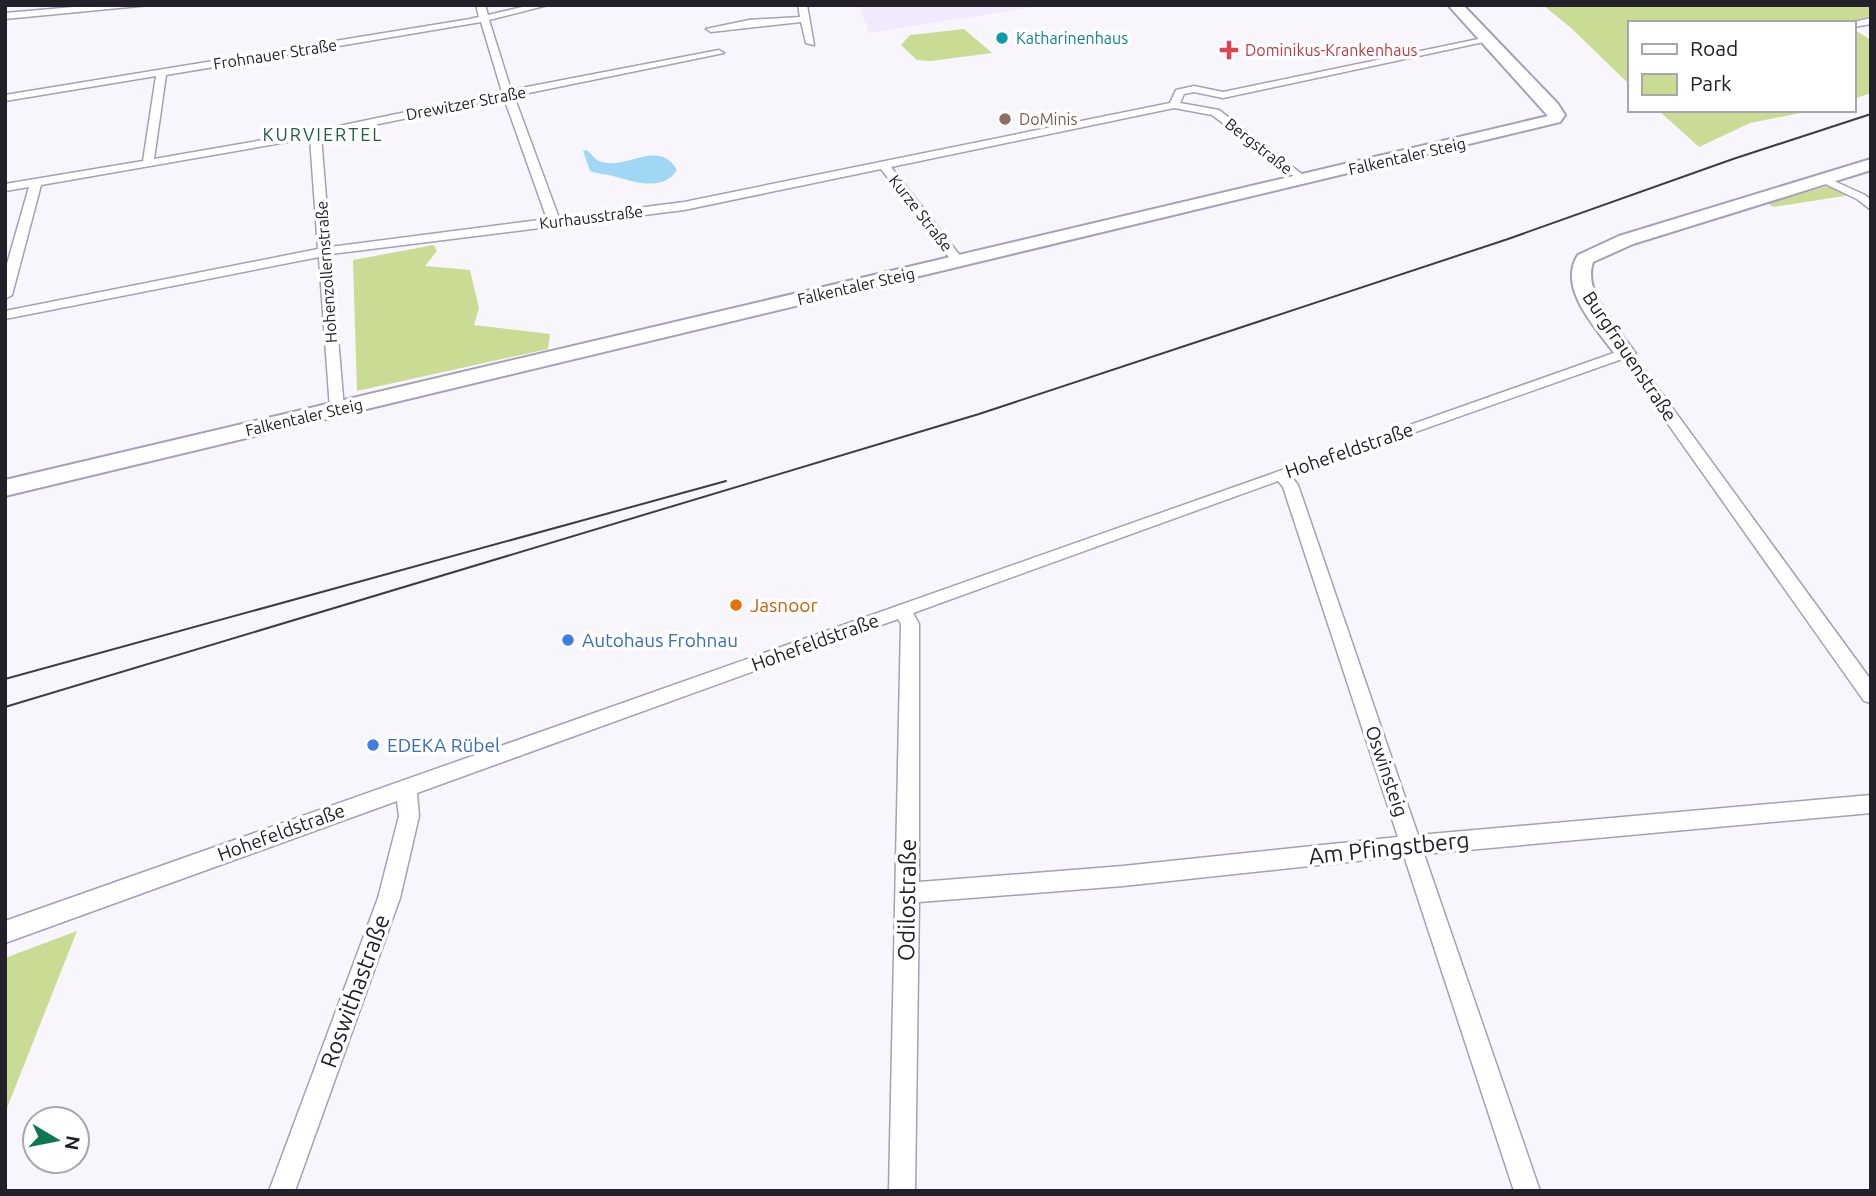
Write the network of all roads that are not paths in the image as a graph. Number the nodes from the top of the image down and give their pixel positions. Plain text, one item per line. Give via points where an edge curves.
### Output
1 (146, 5) edge
2 (480, 5) edge
3 (544, 5) edge
4 (802, 5) edge
5 (1455, 5) edge
6 (49, 8) edge
7 (5, 16) edge
8 (805, 19) junction
9 (483, 20) junction
10 (711, 29) dead end
11 (1488, 40) junction
12 (811, 43) dead end
13 (719, 53) dead end
14 (161, 73) junction
15 (507, 94) junction
16 (1223, 95) junction
17 (5, 98) edge
18 (1174, 105) junction
19 (1215, 112) junction
20 (315, 134) junction
21 (148, 163) junction
22 (1871, 164) edge
23 (884, 165) junction
24 (1824, 179) junction
25 (1303, 180) junction
26 (36, 183) junction
27 (5, 188) edge
28 (1871, 206) edge
29 (554, 222) junction
30 (325, 252) junction
31 (959, 262) junction
32 (5, 295) edge
33 (5, 315) edge
34 (1625, 353) junction
35 (337, 409) junction
36 (1280, 474) junction
37 (5, 488) edge
38 (903, 611) junction
39 (1871, 695) edge
40 (405, 788) junction
41 (1871, 804) edge
42 (1412, 845) junction
43 (908, 893) junction
44 (5, 932) edge
45 (282, 1191) edge
46 (902, 1191) edge
47 (1527, 1191) edge

1 - 6 street
2 - 9 street
3 - 9 street, Frohnauer Straße
4 - 8 street
5 - 11 street, Falkentaler Steig
6 - 7 street
8 - 10 street
8 - 12 street
9 - 14 street, Frohnauer Straße
9 - 15 street
11 - 16 street, Kurhausstraße
11 - 25 street, Falkentaler Steig via 1556,111 1554,119
13 - 15 street, Drewitzer Straße
14 - 17 street, Frohnauer Straße
14 - 21 street
15 - 20 street, Drewitzer Straße
15 - 29 street
16 - 18 street, Kurhausstraße via 1194,89 1180,92
16 - 19 street
18 - 19 street, Kurhausstraße
18 - 23 street, Kurhausstraße
19 - 25 street, Bergstraße
20 - 21 street, Drewitzer Straße
20 - 30 street, Hohenzollernstraße
21 - 26 street, Drewitzer Straße
22 - 24 street, Burgfrauenstraße
23 - 29 street, Kurhausstraße via 684,206
23 - 31 street, Kurze Straße
24 - 28 street
24 - 34 street, Burgfrauenstraße via 1626,240 1585,259 1579,275 1583,290
25 - 31 street, Falkentaler Steig
26 - 27 street, Drewitzer Straße
26 - 32 street
29 - 30 street, Kurhausstraße
30 - 33 street, Kurhausstraße
30 - 35 street, Hohenzollernstraße
31 - 35 street, Falkentaler Steig
34 - 36 street, Hohefeldstraße
34 - 39 street, Burgfrauenstraße
35 - 37 street, Falkentaler Steig
36 - 38 street, Hohefeldstraße
36 - 42 street, Oswinsteig via 1290,485
38 - 40 street, Hohefeldstraße
38 - 43 street, Odilostraße via 910,624
40 - 44 street, Hohefeldstraße
40 - 45 street, Roswithastraße via 410,816 389,898
41 - 42 street, Am Pfingstberg
42 - 43 street, Am Pfingstberg
42 - 47 street, Oswinsteig
43 - 46 street, Odilostraße

